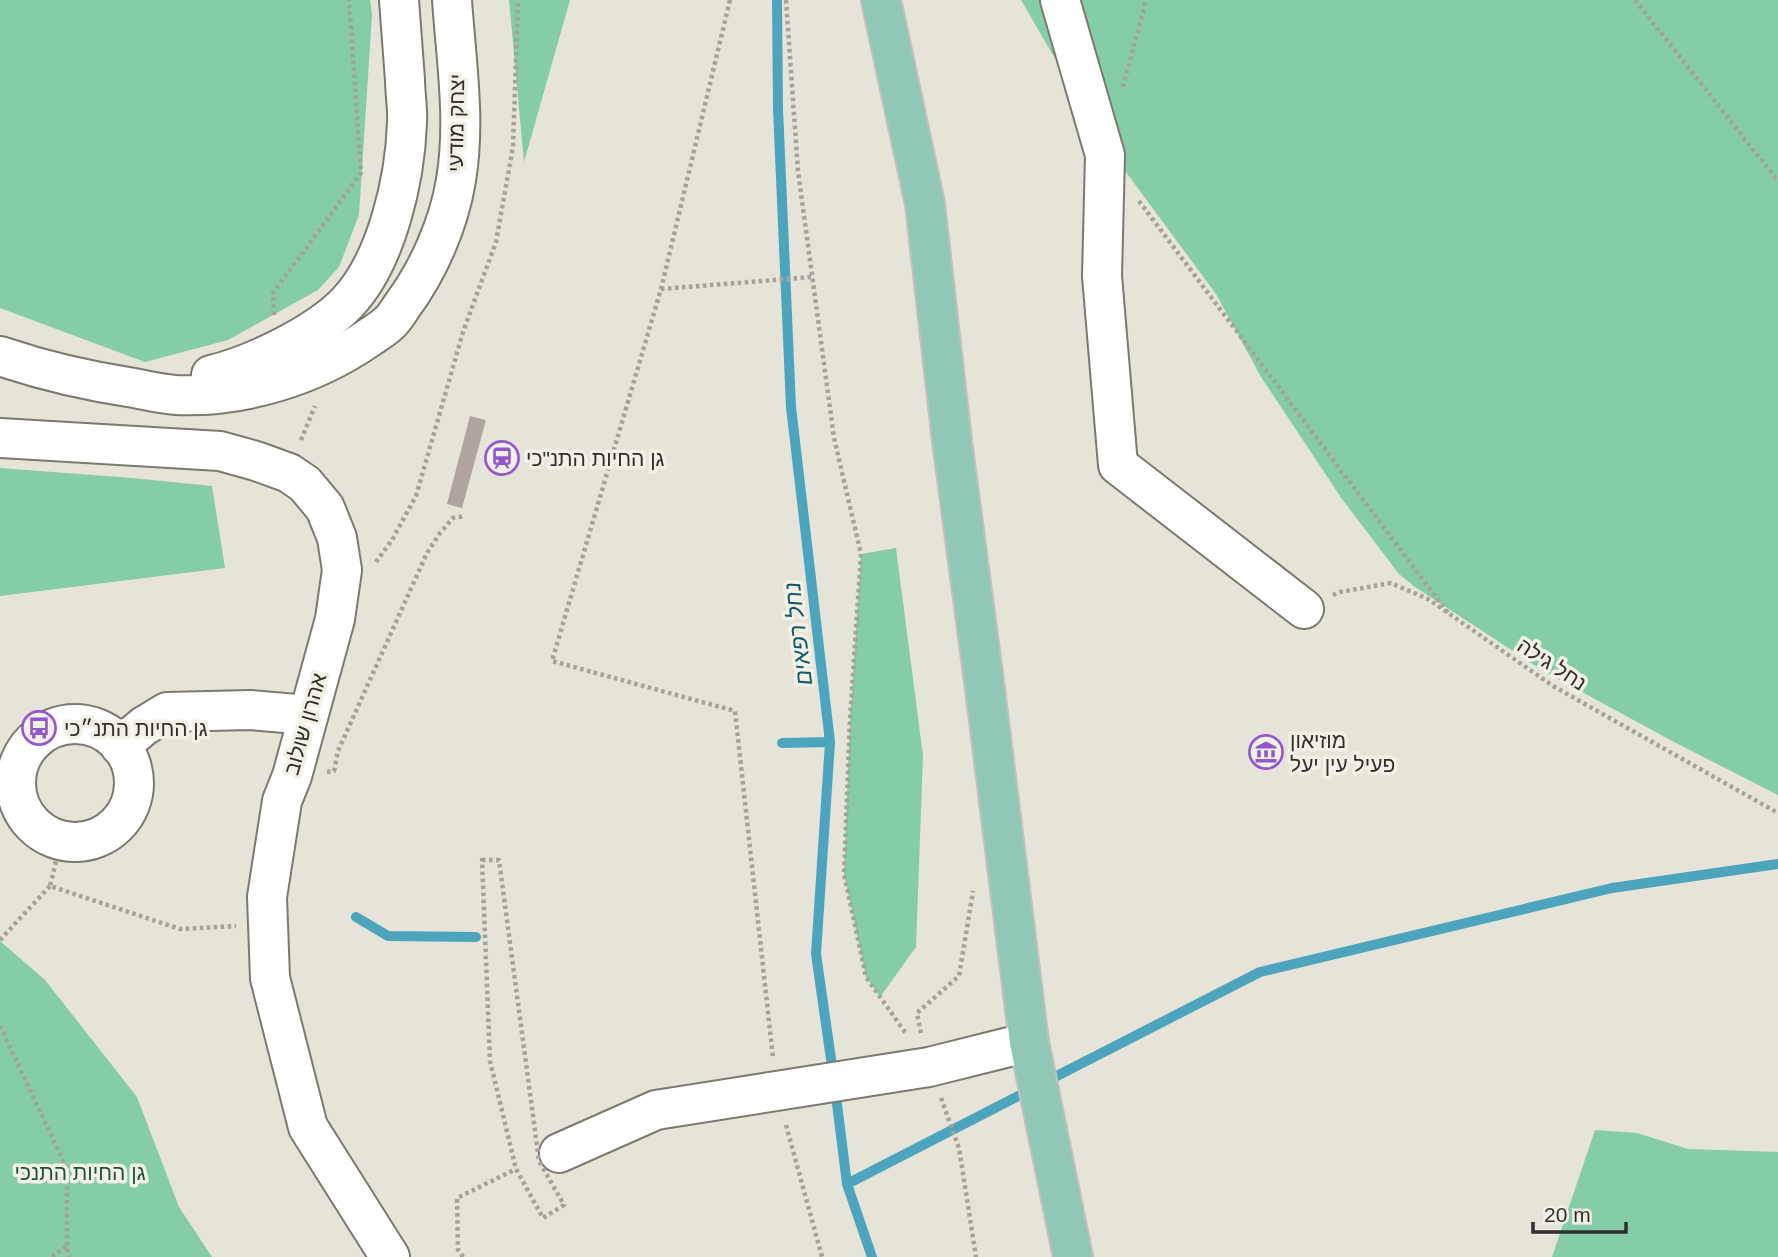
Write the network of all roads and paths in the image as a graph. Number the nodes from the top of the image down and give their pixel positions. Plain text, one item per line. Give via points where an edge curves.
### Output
1 (349, 0) edge
2 (399, 0) edge
3 (452, 0) edge
4 (518, 0) edge
5 (730, 0) edge
6 (786, 0) edge
7 (881, 0) edge
8 (1060, 0) edge
9 (1146, 0) edge
10 (1635, 0) edge
11 (1122, 91) dead end
12 (1778, 181) edge
13 (1138, 199) dead end
14 (812, 277) junction
15 (661, 289) junction
16 (275, 351) junction
17 (0, 356) edge
18 (122, 386) junction
19 (316, 402) dead end
20 (0, 438) edge
21 (289, 473) junction
22 (465, 516) dead end
23 (376, 562) dead end
24 (1304, 609) joint
25 (1448, 613) junction
26 (308, 715) junction
27 (120, 746) junction
28 (9, 765) edge
29 (292, 776) junction
30 (1778, 813) edge
31 (61, 841) junction
32 (51, 886) junction
33 (268, 923) junction
34 (0, 940) edge
35 (0, 1026) edge
36 (1031, 1053) junction
37 (929, 1067) junction
38 (777, 1090) junction
39 (549, 1157) junction
40 (516, 1169) junction
41 (67, 1246) junction
42 (52, 1257) edge
43 (69, 1257) edge
44 (390, 1257) edge
45 (463, 1257) edge
46 (822, 1257) edge
47 (976, 1257) edge
48 (1073, 1257) edge

1 - 16 path via 360,173 273,293
2 - 16 street, יצחק מודעי via 407,121 403,172 390,225 368,275 347,303 312,331
3 - 18 street, יצחק מודעי via 461,122 456,181 428,264 389,324 313,369 275,382 226,393 176,395
4 - 23 path via 513,147 496,243 463,332 415,496
5 - 15 path
6 - 14 path via 798,171
7 - 36 main road via 925,204
8 - 24 street via 1105,155 1102,276 1118,465
9 - 11 path
10 - 12 path
13 - 25 path
14 - 15 path
14 - 37 path via 834,438 860,554 844,874 866,977
15 - 38 path via 552,661 735,710
16 - 18 street, יצחק מודעי via 230,371
17 - 18 street, יצחק מודעי
19 - 21 path
20 - 21 street, אהרון שולוב via 220,451
21 - 26 street, אהרון שולוב via 325,508 337,538 342,570 335,619
22 - 29 path via 453,518 427,553 338,751 334,771
24 - 25 path, נחל גילה via 1340,592 1391,583
25 - 30 path, נחל גילה via 1553,686
26 - 27 street via 250,710 167,712
26 - 29 street, אהרון שולוב
27 - 28 street via 94,727 62,725 47,731
27 - 31 street via 134,779 125,815 97,838
28 - 31 street via 20,805 30,821
29 - 33 street, אהרון שולוב via 282,801 267,897
31 - 32 path
32 - 33 path via 180,929
32 - 34 path
33 - 44 street, אהרון שולוב via 270,978 308,1127
35 - 41 path via 67,1169
36 - 37 street
36 - 48 main road
37 - 38 street
37 - 47 path via 959,1148
38 - 39 street via 656,1110
38 - 46 path
39 - 40 path via 564,1205 543,1218
39 - 40 path via 499,860 482,860 490,1061
40 - 45 path via 457,1198 458,1250
41 - 42 path
41 - 43 path

